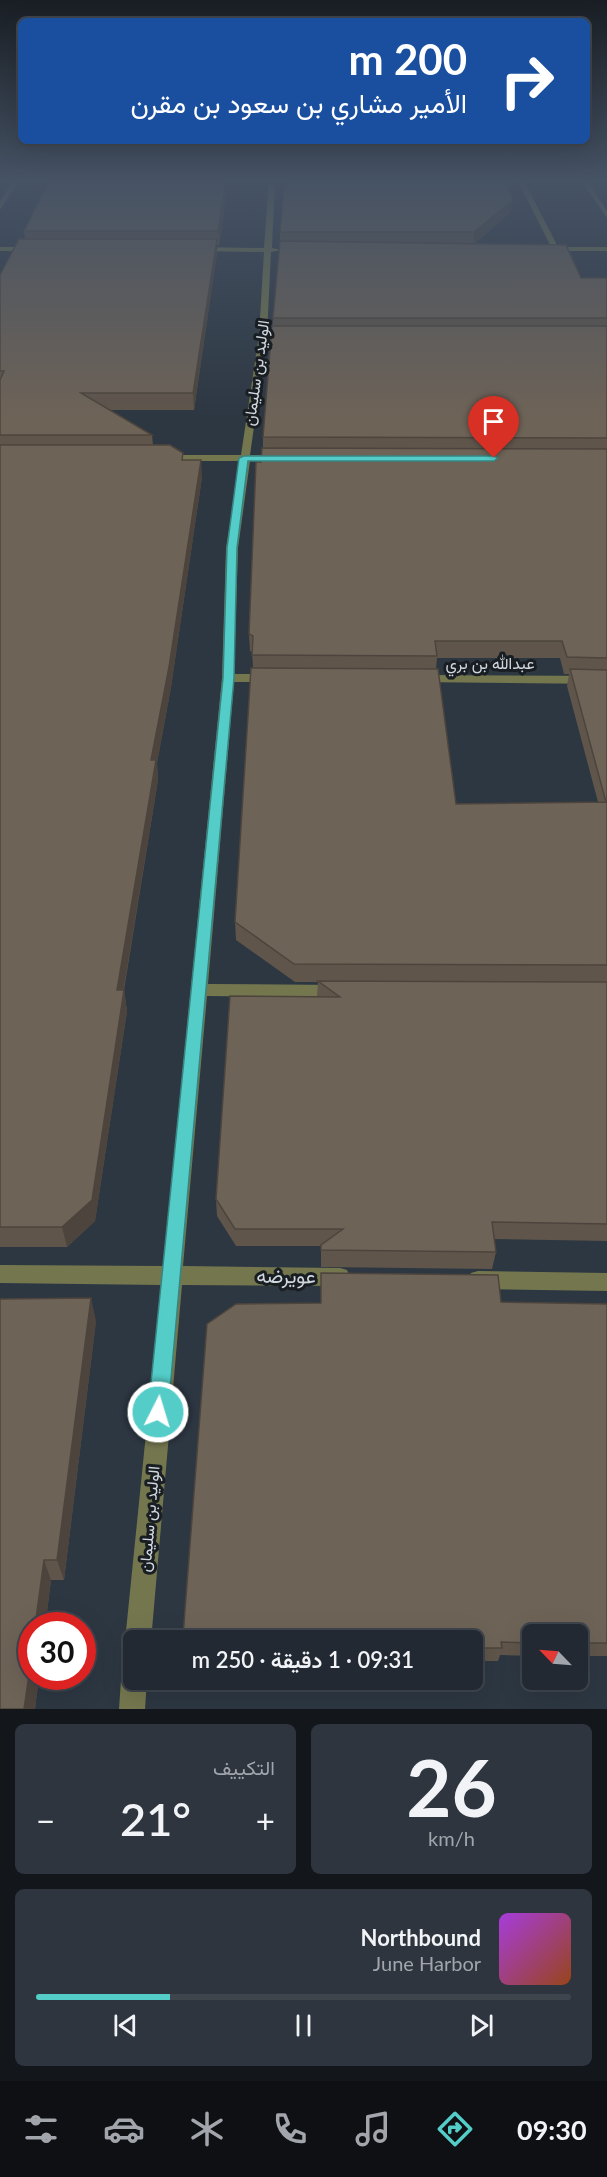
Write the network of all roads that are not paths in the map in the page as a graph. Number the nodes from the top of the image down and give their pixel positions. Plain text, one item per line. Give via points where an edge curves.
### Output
1 (267, 259) edge
2 (151, 458) edge
3 (244, 458) junction
4 (291, 458) edge
5 (228, 678) junction
6 (288, 678) edge
7 (406, 679) edge
8 (607, 680) edge
9 (198, 990) junction
10 (350, 991) edge
11 (0, 1274) edge
12 (171, 1274) junction
13 (359, 1278) edge
14 (454, 1279) edge
15 (607, 1282) edge
16 (139, 1630) edge
17 (133, 1690) edge
18 (132, 1709) edge

1 - 3 street, الوليد بن سليمان via 269,335
2 - 3 street
3 - 4 street
3 - 5 street, الوليد بن سليمان via 232,548
5 - 6 street
5 - 9 street, الوليد بن سليمان
7 - 8 street, عبدالله بن بري
9 - 10 street
9 - 12 street, الوليد بن سليمان
11 - 12 street, عويرضه
12 - 13 street, عويرضه
12 - 16 street, الوليد بن سليمان
14 - 15 street
17 - 18 street

